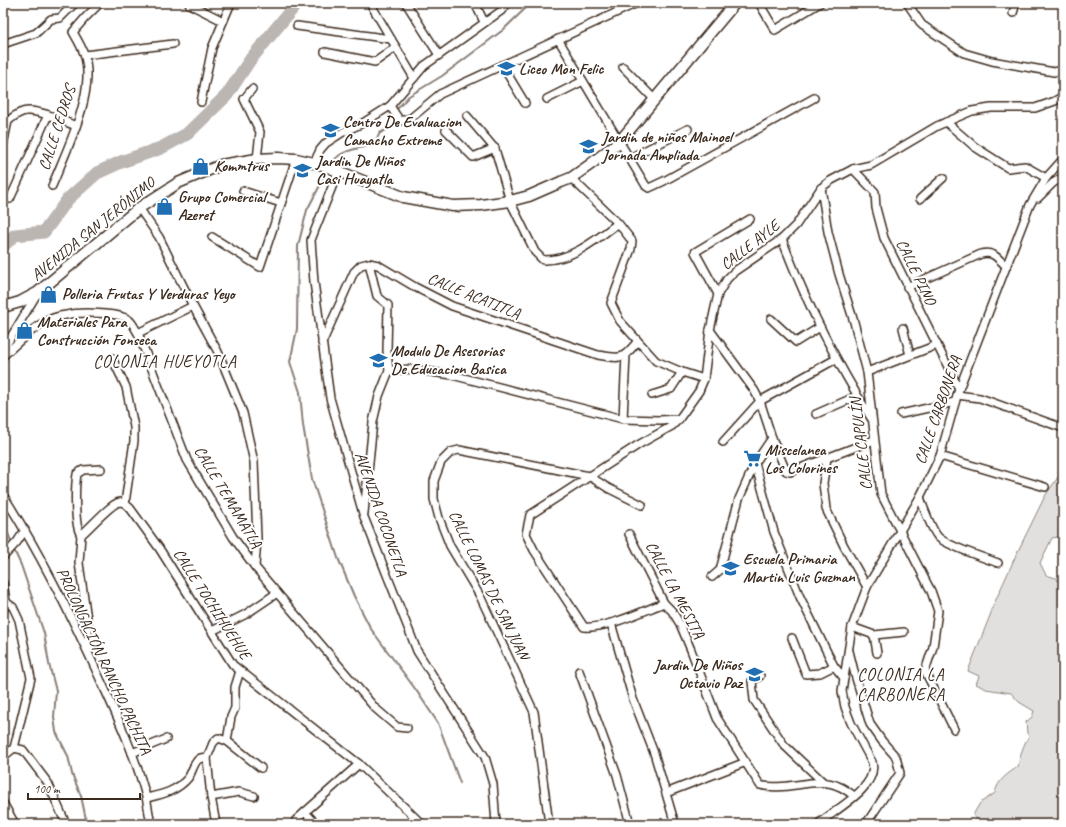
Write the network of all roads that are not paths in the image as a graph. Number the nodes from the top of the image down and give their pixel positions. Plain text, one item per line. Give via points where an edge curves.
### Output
1 (76, 3) edge
2 (100, 3) edge
3 (231, 3) edge
4 (370, 3) edge
5 (406, 3) edge
6 (475, 3) edge
7 (508, 3) edge
8 (638, 3) edge
9 (735, 3) edge
10 (759, 3) edge
11 (820, 3) edge
12 (907, 3) edge
13 (1016, 3) edge
14 (189, 4) dead end
15 (1013, 13) dead end
16 (223, 21) junction
17 (484, 22) junction
18 (297, 26) dead end
19 (391, 39) junction
20 (558, 39) junction
21 (3, 44) edge
22 (174, 44) dead end
23 (396, 47) junction
24 (325, 52) dead end
25 (85, 55) junction
26 (439, 55) junction
27 (502, 65) junction
28 (623, 67) dead end
29 (1063, 70) edge
30 (414, 78) junction
31 (583, 81) junction
32 (252, 89) dead end
33 (1063, 96) edge
34 (814, 98) dead end
35 (547, 99) dead end
36 (654, 99) junction
37 (201, 102) dead end
38 (525, 103) dead end
39 (390, 106) junction
40 (48, 115) junction
41 (467, 116) dead end
42 (946, 122) junction
43 (76, 126) junction
44 (688, 129) dead end
45 (446, 130) dead end
46 (620, 141) junction
47 (3, 145) edge
48 (495, 148) junction
49 (630, 158) junction
50 (257, 159) junction
51 (296, 159) junction
52 (1063, 159) edge
53 (314, 163) junction
54 (853, 169) junction
55 (338, 172) junction
56 (1063, 177) edge
57 (571, 178) junction
58 (942, 178) dead end
59 (1046, 178) junction
60 (52, 186) dead end
61 (822, 188) junction
62 (243, 191) dead end
63 (10, 199) dead end
64 (920, 199) dead end
65 (510, 201) junction
66 (282, 203) junction
67 (1030, 205) junction
68 (139, 208) junction
69 (750, 219) dead end
70 (618, 223) junction
71 (212, 237) dead end
72 (782, 239) junction
73 (369, 263) junction
74 (1006, 266) junction
75 (907, 287) junction
76 (37, 294) junction
77 (718, 294) junction
78 (193, 306) junction
79 (3, 307) edge
80 (771, 319) dead end
81 (820, 327) junction
82 (903, 328) dead end
83 (710, 330) junction
84 (138, 333) junction
85 (637, 342) junction
86 (322, 343) junction
87 (937, 345) junction
88 (3, 350) edge
89 (626, 355) junction
90 (910, 355) junction
91 (3, 356) edge
92 (112, 358) dead end
93 (836, 359) junction
94 (390, 371) junction
95 (682, 372) junction
96 (867, 372) junction
97 (704, 379) junction
98 (652, 395) dead end
99 (957, 395) junction
100 (857, 396) junction
101 (760, 401) junction
102 (816, 414) dead end
103 (901, 414) dead end
104 (623, 419) junction
105 (679, 420) junction
106 (872, 420) junction
107 (1063, 428) edge
108 (772, 438) junction
109 (874, 440) junction
110 (723, 442) dead end
111 (940, 456) junction
112 (827, 458) junction
113 (755, 463) junction
114 (101, 469) dead end
115 (589, 476) junction
116 (1045, 487) dead end
117 (3, 495) edge
118 (920, 497) junction
119 (124, 503) junction
120 (642, 505) dead end
121 (364, 517) junction
122 (25, 530) junction
123 (900, 531) junction
124 (629, 534) dead end
125 (81, 535) junction
126 (3, 557) edge
127 (998, 563) dead end
128 (255, 567) junction
129 (712, 577) dead end
130 (3, 583) edge
131 (867, 587) junction
132 (277, 593) junction
133 (4, 601) edge
134 (664, 603) junction
135 (3, 611) edge
136 (611, 623) junction
137 (852, 627) junction
138 (212, 632) junction
139 (904, 632) dead end
140 (874, 634) junction
141 (792, 638) dead end
142 (848, 646) junction
143 (877, 653) dead end
144 (89, 654) junction
145 (834, 666) junction
146 (240, 671) junction
147 (579, 671) dead end
148 (760, 676) dead end
149 (844, 678) junction
150 (407, 728) dead end
151 (954, 729) dead end
152 (166, 739) dead end
153 (227, 741) junction
154 (14, 748) junction
155 (132, 753) junction
156 (3, 757) edge
157 (207, 758) junction
158 (746, 762) junction
159 (358, 764) junction
160 (261, 768) dead end
161 (823, 782) junction
162 (666, 794) junction
163 (254, 796) dead end
164 (854, 796) junction
165 (211, 797) junction
166 (147, 798) junction
167 (3, 804) edge
168 (305, 812) junction
169 (296, 820) dead end
170 (677, 823) edge
171 (15, 824) edge
172 (66, 824) edge
173 (151, 824) edge
174 (216, 824) edge
175 (316, 824) edge
176 (422, 824) edge
177 (496, 824) edge
178 (549, 824) edge
179 (630, 824) edge
180 (818, 824) edge
181 (866, 824) edge

1 - 21 street via 60,18 51,19 36,33
2 - 25 street, CALLE CEDROS via 73,32
3 - 16 street
4 - 19 street
5 - 26 street
6 - 17 street
7 - 17 street
8 - 20 street
9 - 36 main road, AVENIDA SAN JERÓNIMO
10 - 11 street via 775,30
12 - 29 street via 922,25 964,53 1030,68 1054,72
13 - 15 street
14 - 16 street
16 - 37 street via 212,48
17 - 26 street
18 - 19 street
19 - 23 street
20 - 27 street
20 - 31 street
22 - 25 street
23 - 24 street via 375,62
23 - 30 street
25 - 43 street, CALLE CEDROS via 88,81
26 - 30 street via 424,66
27 - 38 street
27 - 39 street via 440,94 411,118 400,121
28 - 36 street
30 - 39 street
31 - 35 street
31 - 46 street
32 - 50 street via 244,98 260,132
33 - 42 street, CALLE AYLE via 1035,108 978,110
34 - 49 street via 649,188
36 - 46 main road, AVENIDA SAN JERÓNIMO
39 - 53 street via 326,143
40 - 43 street
40 - 47 street via 27,111 16,115 8,121
40 - 63 street
41 - 48 street
42 - 54 street, CALLE AYLE via 871,165
42 - 59 street via 975,147 1008,168 1025,166
43 - 60 street, CALLE CEDROS
44 - 49 street
45 - 48 street via 473,157
46 - 49 street
46 - 57 main road, AVENIDA SAN JERÓNIMO
48 - 65 street
50 - 51 main road, AVENIDA SAN JERÓNIMO
50 - 68 main road, AVENIDA SAN JERÓNIMO via 221,165 192,176
51 - 53 main road, AVENIDA SAN JERÓNIMO
51 - 66 street
52 - 59 street, CALLE CARBONERA
53 - 55 main road, AVENIDA SAN JERÓNIMO
54 - 61 street, CALLE AYLE
54 - 75 street, CALLE PINO via 875,192 876,208 884,238
55 - 65 main road, AVENIDA SAN JERÓNIMO via 403,197 453,206
55 - 86 street, AVENIDA COCONETLA via 311,240
56 - 67 street
57 - 65 main road, AVENIDA SAN JERÓNIMO via 529,196
57 - 70 street
58 - 64 street
59 - 67 street, CALLE CARBONERA
61 - 72 street, CALLE AYLE via 796,225
61 - 96 street, CALLE CAPULÍN via 828,232 838,274
62 - 66 street
65 - 70 street via 535,252 543,260 561,258 574,252
66 - 71 street via 260,267
67 - 74 street, CALLE CARBONERA
68 - 76 main road, AVENIDA SAN JERÓNIMO
68 - 78 street via 159,237
69 - 77 street via 696,252
70 - 85 street via 632,241 632,249 611,303 620,321
72 - 77 street, CALLE AYLE via 735,271
72 - 81 street, CALLE CAPULÍN via 797,279
73 - 86 street via 362,264 354,272
73 - 89 street, CALLE ACATITLA via 378,265 452,306 598,355 614,358
73 - 94 street via 377,296 388,305 387,351
74 - 75 street via 989,252
74 - 99 street, CALLE CARBONERA
75 - 87 street, CALLE PINO
76 - 79 main road, AVENIDA SAN JERÓNIMO
76 - 88 street
77 - 83 street, CALLE AYLE
78 - 84 street
78 - 128 street via 218,352 243,413 254,462 257,538
80 - 81 street via 796,342
81 - 93 street, CALLE CAPULÍN
82 - 90 street
83 - 97 street, CALLE AYLE
83 - 101 street
84 - 91 street, CALLE TEMAMATLA via 129,320 119,316 66,314 44,322
84 - 128 street, CALLE TEMAMATLA via 187,460 233,537
85 - 89 street
85 - 95 street via 656,361
86 - 121 street, AVENIDA COCONETLA via 330,398
87 - 90 street
87 - 99 street, CALLE PINO
89 - 104 street
90 - 96 street
92 - 119 street via 126,387 134,427
93 - 100 street, CALLE CAPULÍN
93 - 101 street
94 - 104 street via 411,369 452,375
94 - 121 street via 379,396 373,422
95 - 97 street
95 - 98 street via 671,389
96 - 106 street, CALLE CAPULÍN
97 - 105 street, CALLE AYLE
99 - 103 street
99 - 107 street via 980,398
99 - 111 street, CALLE CARBONERA
100 - 102 street
100 - 106 street, CALLE CAPULÍN
101 - 108 street
101 - 110 street
104 - 105 street
105 - 115 street, CALLE AYLE
106 - 109 street, CALLE CAPULÍN
108 - 112 street via 786,472
108 - 113 street
109 - 112 street
109 - 123 street, CALLE CAPULÍN via 880,494
111 - 116 street
111 - 118 street, CALLE CARBONERA
112 - 131 street via 823,483 826,509
113 - 129 street via 739,499 720,570
113 - 145 street via 774,532 800,597
114 - 125 street via 83,470 77,474 76,508 78,532
115 - 120 street
115 - 136 street, CALLE AYLE via 530,515 526,534 584,627
115 - 178 street, CALLE LOMAS DE SAN JUAN via 459,450 451,452 441,462 434,481 434,500 450,546 480,596 534,712
117 - 122 street, PROLONGACIÓN RANCHO PACHITA
118 - 123 street, CALLE CARBONERA
118 - 127 street via 938,537
119 - 125 street via 118,502
119 - 138 street, CALLE TOCHIHUEHUE via 159,548
121 - 177 street, AVENIDA COCONETLA via 417,651 485,757 493,784
122 - 126 street
122 - 144 street, PROLONGACIÓN RANCHO PACHITA
123 - 131 street, CALLE CARBONERA
123 - 151 street, CALLE CAPULÍN via 931,591 938,611 933,647 926,671
124 - 134 street, CALLE LA MESITA
125 - 144 street via 79,563 88,626
128 - 132 street, CALLE TEMAMATLA
130 - 133 street
131 - 137 street, CALLE CARBONERA
132 - 138 street via 246,614
132 - 150 street, CALLE TEMAMATLA via 375,708 398,726
133 - 135 street
133 - 154 street via 13,607 19,620 31,678
134 - 136 street
134 - 158 street, CALLE LA MESITA via 680,624 717,718
136 - 162 street via 633,699 654,753
137 - 140 street
137 - 142 street, CALLE CARBONERA
138 - 146 street, CALLE TOCHIHUEHUE via 233,665
139 - 140 street
140 - 143 street
141 - 145 street via 806,674 820,673
142 - 149 street, CALLE CARBONERA
142 - 181 street via 854,675 870,724 896,757 900,773
144 - 155 street, PROLONGACIÓN RANCHO PACHITA
145 - 149 street
146 - 153 street
146 - 159 street, CALLE TOCHIHUEHUE
147 - 179 street via 617,775
148 - 161 street via 752,681 754,700 784,745
149 - 164 street, CALLE CARBONERA via 842,691 845,707 873,768 868,783
152 - 155 street
153 - 157 street via 218,738
153 - 160 street
154 - 156 street
154 - 172 street via 23,750 48,783
155 - 166 street, PROLONGACIÓN RANCHO PACHITA
157 - 165 street
157 - 166 street via 197,759 190,775 181,786
158 - 161 street, CALLE LA MESITA via 757,781 765,786
158 - 162 street
159 - 168 street
159 - 176 street, CALLE TOCHIHUEHUE
161 - 164 street, CALLE LA MESITA via 837,785
162 - 170 street
163 - 165 street via 239,792
164 - 180 street, CALLE CARBONERA
165 - 174 street
166 - 173 street, PROLONGACIÓN RANCHO PACHITA
167 - 171 street
168 - 169 street
168 - 175 street

